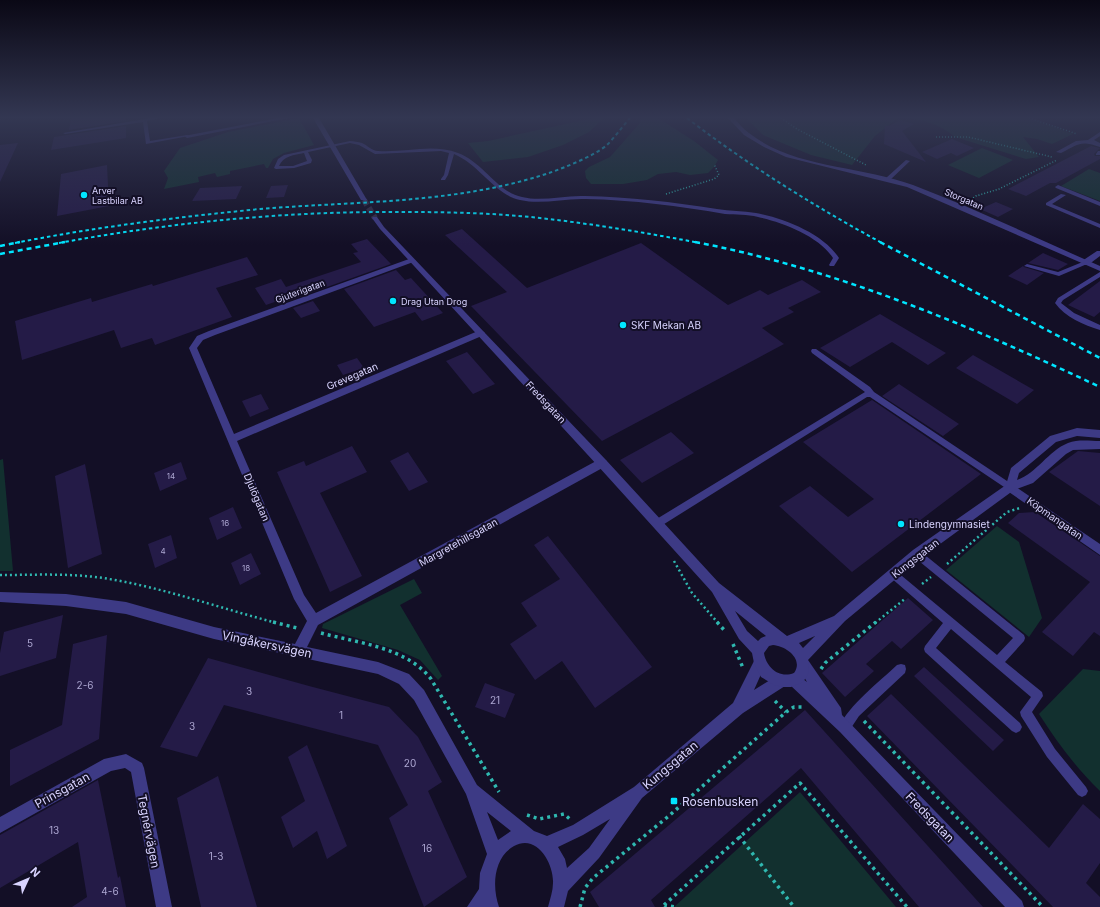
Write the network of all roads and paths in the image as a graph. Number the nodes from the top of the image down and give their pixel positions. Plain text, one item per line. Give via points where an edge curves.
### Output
1 (279, 160) edge
2 (310, 160) edge
3 (341, 160) edge
4 (450, 160) edge
5 (469, 160) edge
6 (805, 160) edge
7 (857, 160) edge
8 (1056, 160) edge
9 (908, 161) dead end
10 (714, 164) dead end
11 (868, 166) dead end
12 (443, 179) dead end
13 (888, 179) junction
14 (1058, 187) dead end
15 (1063, 195) dead end
16 (364, 200) tunnel mouth
17 (657, 202) junction
18 (968, 204) dead end
19 (1100, 204) edge
20 (375, 218) tunnel mouth
21 (1100, 226) edge
22 (1100, 253) edge
23 (412, 261) junction
24 (1085, 263) junction
25 (832, 265) dead end
26 (1027, 266) dead end
27 (1100, 269) edge
28 (1100, 274) edge
29 (1098, 325) edge
30 (481, 333) junction
31 (196, 342) joint
32 (814, 351) dead end
33 (871, 394) junction
34 (1100, 434) edge
35 (232, 439) junction
36 (1100, 445) edge
37 (602, 463) junction
38 (1010, 487) junction
39 (1036, 505) junction
40 (658, 523) junction
41 (1100, 550) edge
42 (917, 554) junction
43 (937, 571) junction
44 (893, 574) junction
45 (715, 587) junction
46 (913, 592) junction
47 (0, 597) edge
48 (841, 617) junction
49 (314, 621) junction
50 (950, 622) junction
51 (784, 641) junction
52 (299, 650) junction
53 (759, 657) junction
54 (803, 661) junction
55 (998, 662) junction
56 (901, 669) dead end
57 (821, 672) dead end
58 (795, 680) junction
59 (780, 681) junction
60 (809, 707) dead end
61 (738, 708) junction
62 (855, 712) junction
63 (845, 727) junction
64 (1016, 727) dead end
65 (126, 761) joint
66 (472, 790) junction
67 (1082, 791) dead end
68 (639, 792) junction
69 (0, 825) edge
70 (529, 836) junction
71 (739, 836) junction
72 (547, 844) junction
73 (495, 854) junction
74 (486, 892) junction
75 (561, 898) edge
76 (665, 906) edge
77 (164, 907) edge
78 (475, 907) edge
79 (491, 907) edge
80 (580, 907) edge
81 (676, 907) edge
82 (794, 907) edge
83 (907, 907) edge
84 (1016, 907) edge
85 (1043, 907) edge

1 - 2 lane via 276,168 294,167
3 - 16 street
4 - 12 lane
5 - 17 lane via 508,195 520,199 600,198
6 - 13 street, Storgatan
7 - 11 path
8 - 18 path via 999,189 976,196 968,200
9 - 13 lane
10 - 17 path via 719,176 666,194
13 - 24 street, Storgatan
14 - 19 lane
15 - 21 lane via 1048,204
17 - 25 lane via 756,215 775,220 826,244 836,258
20 - 23 street, Fredsgatan
22 - 24 street
23 - 30 street, Fredsgatan
23 - 31 street, Gjuterigatan via 212,333
24 - 26 lane via 1059,274
24 - 27 street, Storgatan
28 - 29 lane via 1060,299 1058,303 1072,315
30 - 35 street, Grevegatan
30 - 37 street, Fredsgatan
31 - 35 street, Djulögatan via 196,356
32 - 33 lane
33 - 38 lane
33 - 40 lane via 856,400
34 - 38 street via 1077,432 1053,439 1014,471
35 - 49 street, Djulögatan via 300,599
36 - 38 street, Kungsgatan via 1071,446 1029,480
37 - 40 street, Fredsgatan
37 - 49 street, Margretehillsgatan
38 - 39 street, Köpmangatan
38 - 42 street, Kungsgatan
39 - 41 street, Köpmangatan
39 - 43 path via 1006,512
40 - 45 street, Fredsgatan
42 - 43 lane
42 - 44 street, Kungsgatan
43 - 46 path
43 - 55 lane via 1020,638
44 - 46 lane
44 - 48 street, Kungsgatan
45 - 51 street, Fredsgatan
45 - 53 street, Fredsgatan via 742,635
46 - 50 lane
46 - 57 path via 825,663
47 - 52 street, Vingåkersvägen via 66,600 126,608 214,633
48 - 51 street, Kungsgatan
48 - 54 street, Kungsgatan
49 - 52 street
50 - 55 lane
50 - 64 lane via 929,649
51 - 53 street via 773,639 765,642
51 - 54 street via 796,649
52 - 66 street, Vingåkersvägen via 378,668 404,679 419,695
53 - 59 street via 765,672
53 - 61 street, Kungsgatan
54 - 58 street via 802,672
54 - 63 street, Fredsgatan
55 - 67 lane via 1038,696 1026,712 1051,753
56 - 62 lane
58 - 59 street
58 - 63 street, Fredsgatan
59 - 61 street, Kungsgatan
60 - 80 path via 794,707 786,712 670,815 592,878 585,888
61 - 68 street, Kungsgatan
62 - 63 lane
62 - 85 path
63 - 84 street, Fredsgatan
65 - 69 street, Prinsgatan via 109,764
65 - 77 street, Tegnérvägen via 137,768
66 - 70 street, Vingåkersvägen
66 - 73 street, Vingåkersvägen
68 - 72 street, Kungsgatan via 578,830
68 - 75 street, Kungsgatan
70 - 72 street, Vingåkersvägen
70 - 73 street via 510,840
71 - 76 path
71 - 82 path
71 - 83 path via 800,783
72 - 75 street via 557,858 561,870
73 - 74 street via 486,876
74 - 78 street
74 - 79 street
76 - 81 path

